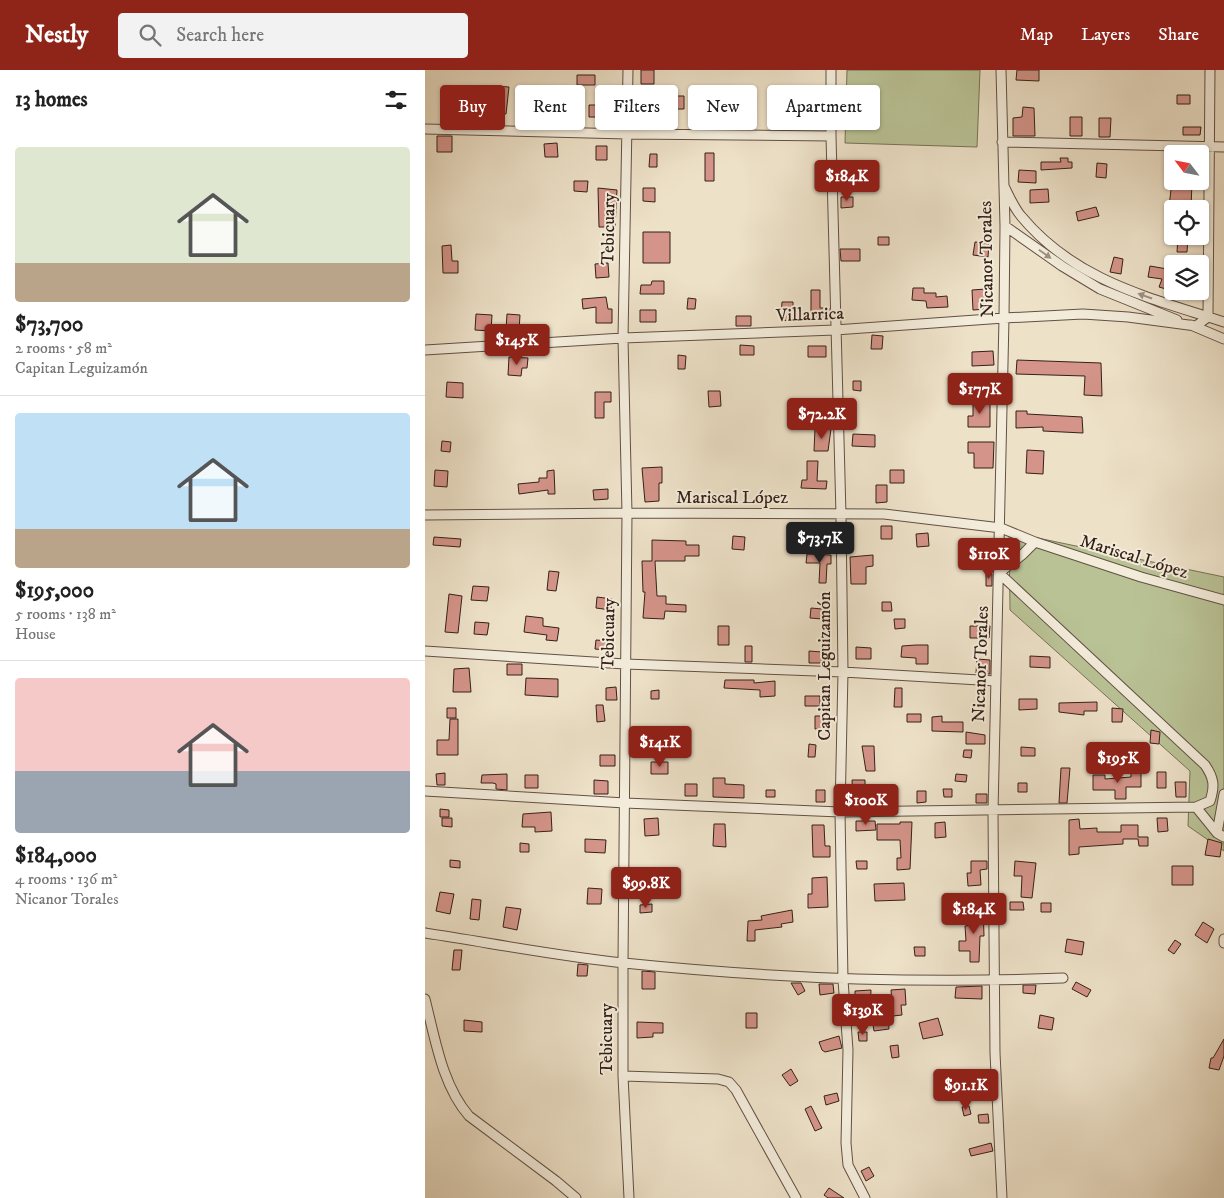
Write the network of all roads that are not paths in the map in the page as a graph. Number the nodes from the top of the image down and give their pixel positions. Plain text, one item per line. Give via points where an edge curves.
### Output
1 (628, 70) edge
2 (831, 70) edge
3 (1001, 70) edge
4 (1210, 70) edge
5 (425, 129) edge
6 (627, 134) junction
7 (831, 136) junction
8 (1002, 142) junction
9 (1210, 147) junction
10 (1224, 147) edge
11 (1003, 184) junction
12 (1005, 226) junction
13 (1208, 317) junction
14 (1005, 318) junction
15 (1224, 322) edge
16 (1196, 326) junction
17 (835, 330) junction
18 (623, 338) junction
19 (1224, 339) edge
20 (425, 350) edge
21 (627, 513) junction
22 (425, 515) edge
23 (841, 515) junction
24 (1001, 528) junction
25 (1035, 542) junction
26 (999, 572) junction
27 (1224, 600) edge
28 (425, 651) edge
29 (625, 664) junction
30 (843, 672) junction
31 (996, 681) junction
32 (425, 791) edge
33 (1224, 794) edge
34 (1210, 801) junction
35 (625, 803) junction
36 (1196, 807) junction
37 (1222, 807) junction
38 (840, 812) junction
39 (993, 812) junction
40 (1221, 835) edge
41 (425, 933) edge
42 (1224, 939) edge
43 (1224, 944) edge
44 (623, 963) junction
45 (1063, 978) dead end
46 (843, 980) junction
47 (996, 981) junction
48 (425, 999) edge
49 (623, 1076) junction
50 (576, 1198) edge
51 (629, 1198) edge
52 (796, 1198) edge
53 (865, 1198) edge
54 (1002, 1198) edge

1 - 6 street, Tebicuary
2 - 7 street, Capitan Leguizamón
3 - 8 street, Nicanor Torales
4 - 9 street
5 - 6 street
6 - 7 street
6 - 18 street, Tebicuary
7 - 17 street, Capitan Leguizamón
8 - 9 street
8 - 11 street, Nicanor Torales
9 - 10 street
9 - 13 street
11 - 12 street, Nicanor Torales
13 -> 11 street via 1104,281 1074,264 1020,215
12 - 14 street, Nicanor Torales
12 -> 16 street, Villarrica via 1101,289
13 - 15 street
13 - 16 street
14 - 16 street, Villarrica via 1107,315
14 - 17 street, Villarrica
14 - 24 street, Nicanor Torales
16 - 19 street, Villarrica
17 - 18 street, Villarrica
17 - 23 street, Capitan Leguizamón
18 - 20 street, Villarrica
18 - 21 street, Tebicuary
21 - 22 street, Mariscal López
21 - 23 street, Mariscal López
21 - 29 street, Tebicuary
23 - 24 street, Mariscal López via 884,514
23 - 30 street, Capitan Leguizamón
24 - 25 street, Mariscal López
24 - 26 street, Nicanor Torales
25 - 26 street
25 - 27 street, Mariscal López
26 - 31 street, Nicanor Torales
26 - 34 street via 1205,765 1214,778
28 - 29 street
29 - 30 street
29 - 35 street, Tebicuary
30 - 31 street
30 - 38 street, Capitan Leguizamón
31 - 39 street, Nicanor Torales
32 - 35 street
33 - 37 street
34 - 36 street
34 - 37 street
35 - 38 street
35 - 44 street, Tebicuary
36 - 39 street
36 - 40 street
37 - 40 street
38 - 39 street
38 - 46 street, Capitan Leguizamón
39 - 47 street, Nicanor Torales
41 - 44 street
42 - 43 street
44 - 46 street
44 - 49 street, Tebicuary
45 - 47 street
46 - 47 street
46 - 53 street, Capitan Leguizamón via 848,1050 848,1165
47 - 54 street, Nicanor Torales via 995,1053
48 - 50 street via 444,1070 460,1106
49 - 51 street, Tebicuary
49 - 52 street via 729,1082

